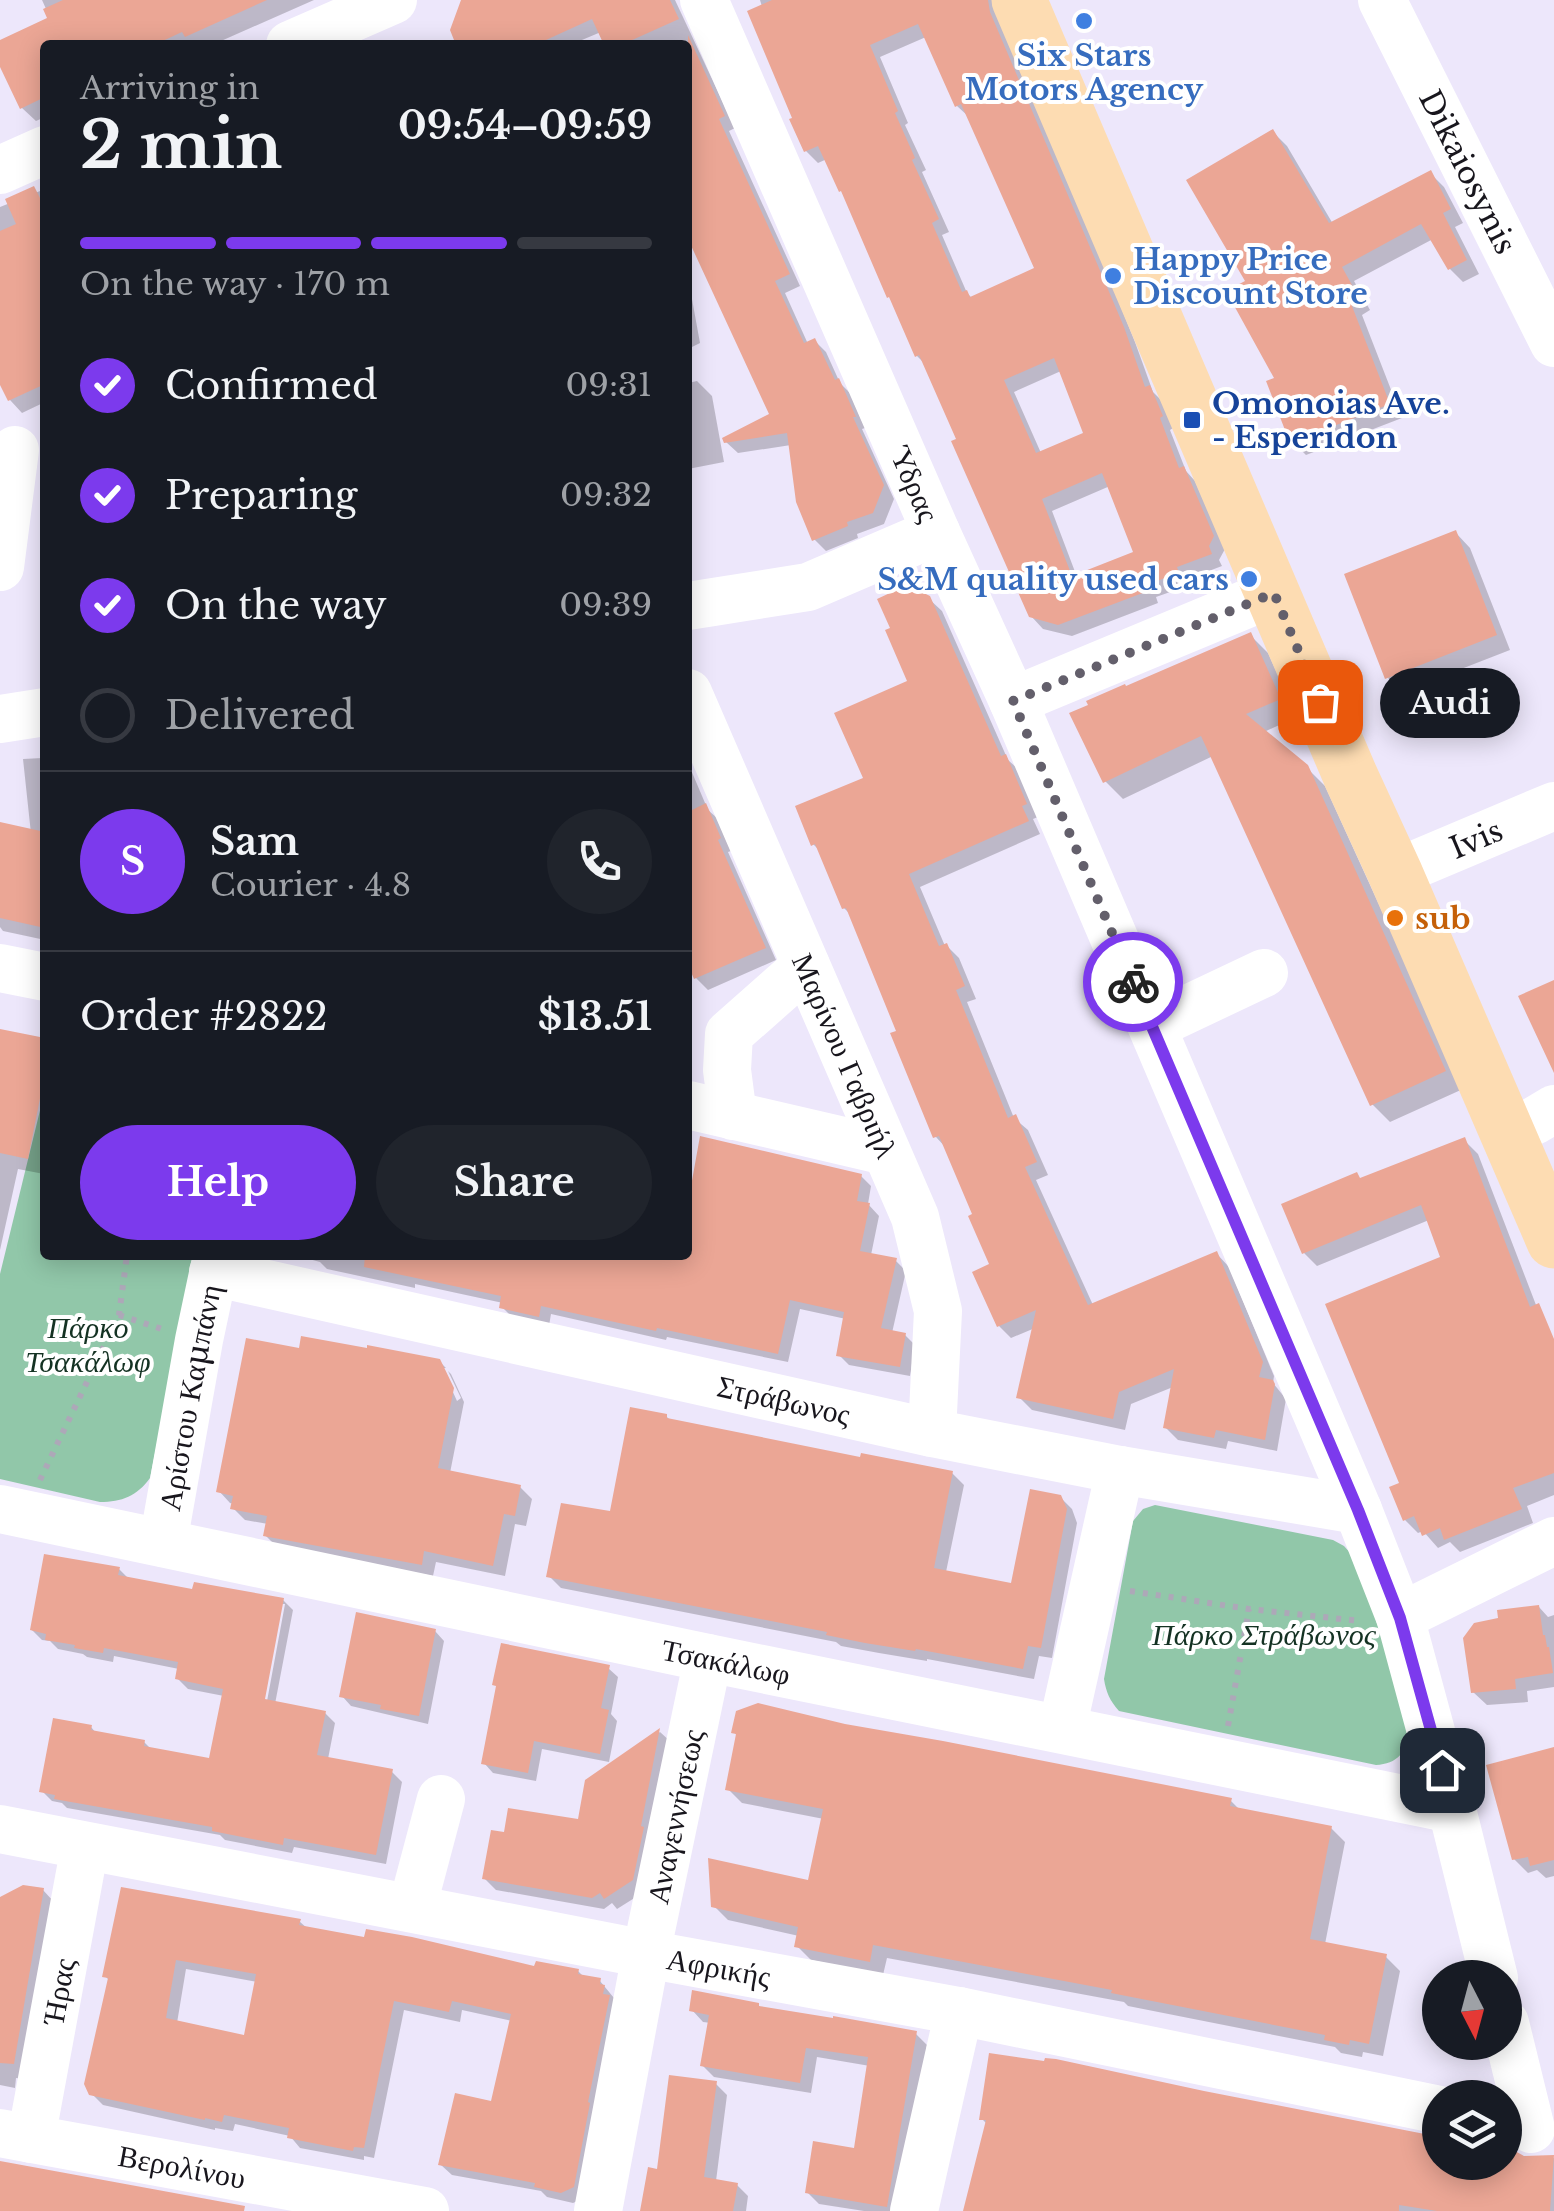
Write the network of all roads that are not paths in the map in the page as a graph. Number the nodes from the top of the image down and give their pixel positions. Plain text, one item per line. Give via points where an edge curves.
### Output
1 (704, 0) edge
2 (1018, 0) edge
3 (1050, 0) edge
4 (1382, 0) edge
5 (386, 13) edge
6 (305, 40) edge
7 (40, 152) edge
8 (0, 170) edge
9 (1554, 343) edge
10 (20, 447) edge
11 (936, 532) junction
12 (0, 566) edge
13 (1274, 593) junction
14 (692, 605) edge
15 (1013, 701) junction
16 (692, 702) edge
17 (40, 713) edge
18 (0, 718) edge
19 (1554, 806) edge
20 (1411, 866) junction
21 (806, 966) junction
22 (0, 968) edge
23 (1264, 973) dead end
24 (40, 976) edge
25 (1152, 1026) junction
26 (692, 1106) edge
27 (734, 1116) junction
28 (1547, 1132) edge
29 (886, 1150) junction
30 (1554, 1241) edge
31 (215, 1264) edge
32 (932, 1433) junction
33 (1120, 1470) junction
34 (1358, 1510) junction
35 (8, 1511) edge
36 (1554, 1541) edge
37 (163, 1543) junction
38 (1400, 1618) junction
39 (708, 1658) junction
40 (1062, 1729) junction
41 (441, 1799) dead end
42 (1452, 1808) junction
43 (0, 1828) edge
44 (85, 1846) junction
45 (412, 1908) junction
46 (646, 1954) junction
47 (1490, 1960) edge
48 (959, 2011) junction
49 (1514, 2060) edge
50 (1422, 2106) edge
51 (1530, 2128) edge
52 (16, 2136) edge
53 (425, 2211) edge
54 (598, 2211) edge
55 (914, 2211) edge

1 - 11 street, Ύδρας
2 - 13 main road
3 - 20 main road via 1372,743
4 - 9 street, Dikaiosynis
5 - 6 street
7 - 8 street
10 - 12 street
11 - 14 street via 808,587
11 - 15 street, Ύδρας
13 - 15 street
13 - 20 main road via 1350,775
15 - 25 street, Ύδρας
16 - 21 street, Μαρίνου Γαβριήλ
17 - 18 street
19 - 20 street, Ivis
20 - 28 main road
20 - 30 main road
21 - 27 street via 729,1034
21 - 29 street, Μαρίνου Γαβριήλ
22 - 24 street
23 - 25 street
25 - 34 street, Ύδρας
26 - 27 street
27 - 29 street
29 - 32 street, Μαρίνου Γαβριήλ via 915,1217 938,1311
31 - 32 street, Στράβωνος
31 - 37 street, Αρίστου Καμπάνη
32 - 33 street, Στράβωνος
33 - 34 street, Στράβωνος
33 - 40 street
34 - 38 street, Ύδρας
35 - 37 street, Τσακάλωφ
36 - 38 street
37 - 39 street, Τσακάλωφ
38 - 42 street, Ύδρας
39 - 40 street, Τσακάλωφ
39 - 46 street, Αναγεννήσεως
40 - 42 street, Τσακάλωφ
41 - 45 street
42 - 47 street, Ύδρας
43 - 44 street, Αφρικής
44 - 45 street, Αφρικής
44 - 52 street, Ήρας
45 - 46 street, Αφρικής
46 - 48 street, Αφρικής
46 - 54 street, Αναγεννήσεως
48 - 50 street, Αφρικής
48 - 55 street
49 - 51 street
52 - 53 street, Βερολίνου

